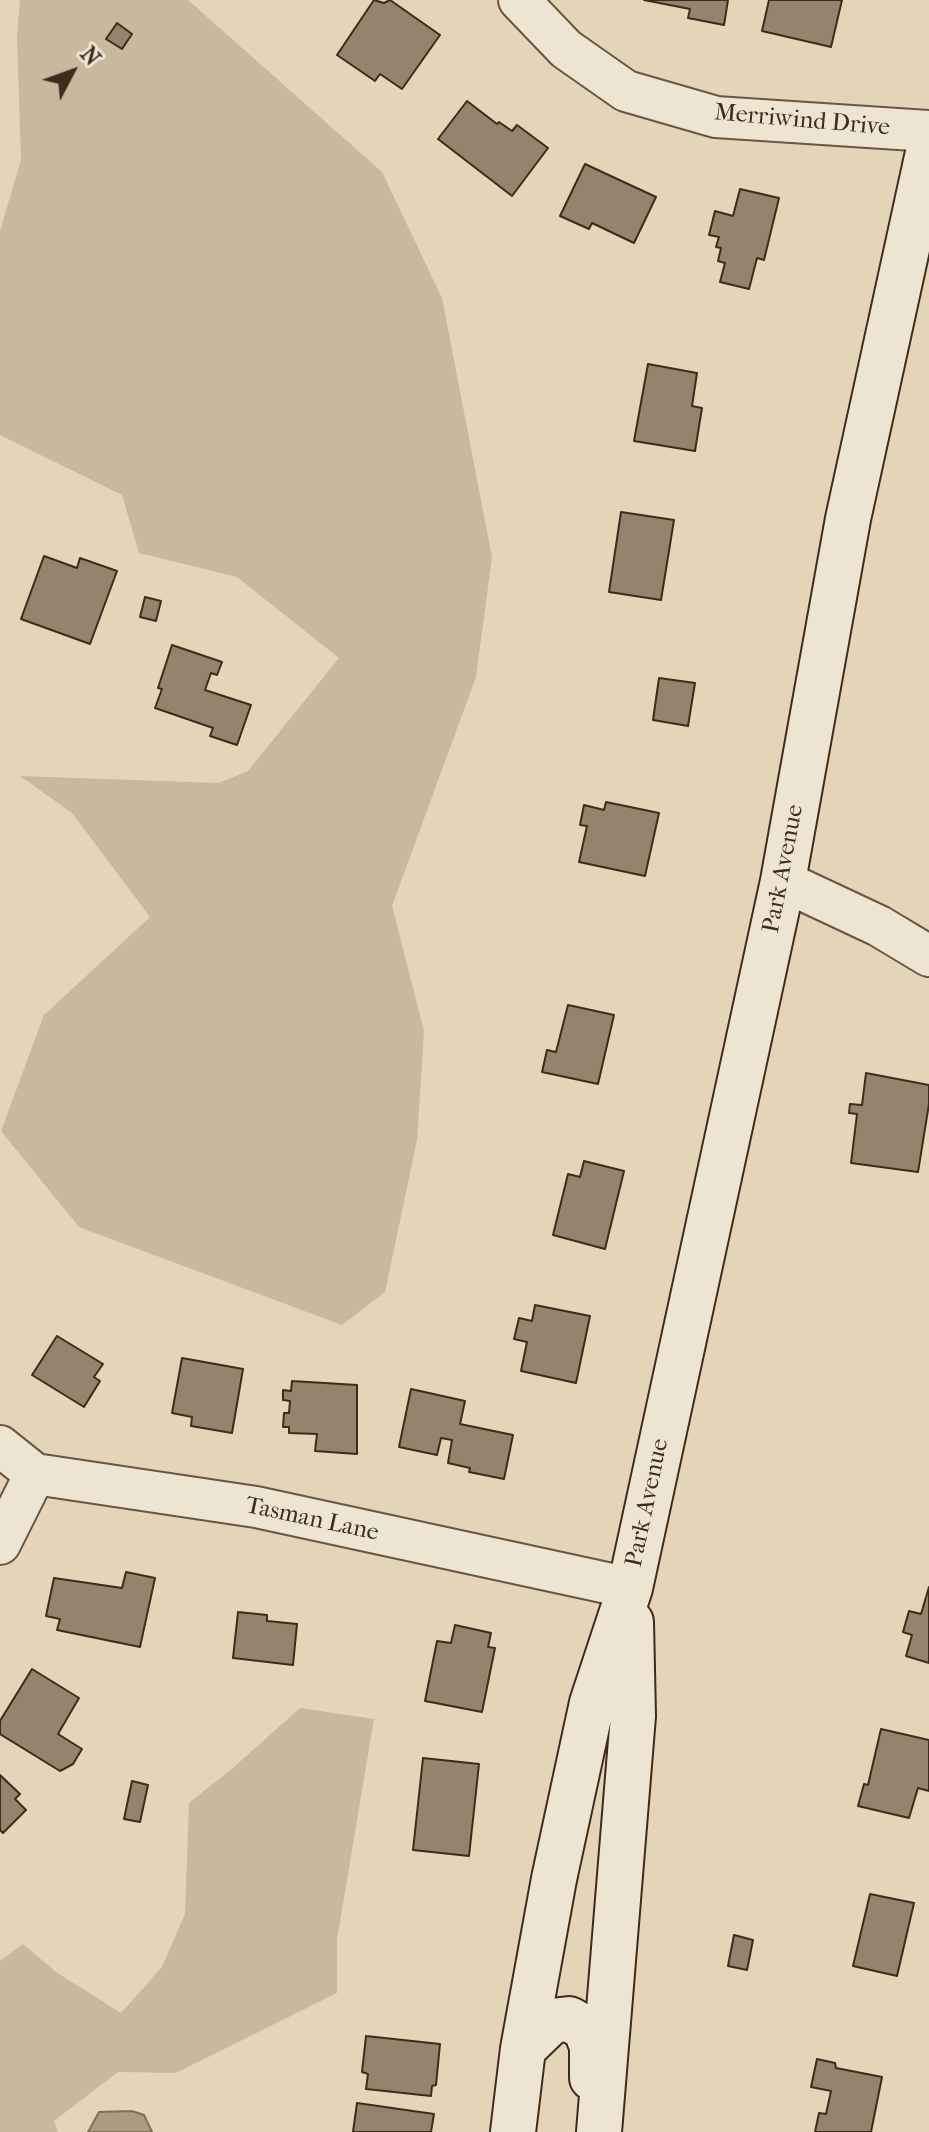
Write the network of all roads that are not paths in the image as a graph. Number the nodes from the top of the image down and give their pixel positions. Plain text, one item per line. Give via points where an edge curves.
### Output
1 (519, 0) edge
2 (929, 131) edge
3 (929, 148) edge
4 (783, 881) junction
5 (929, 956) edge
6 (0, 1446) edge
7 (35, 1474) junction
8 (0, 1544) edge
9 (630, 1588) junction
10 (523, 2049) junction
11 (513, 2132) edge
12 (597, 2132) edge

1 - 2 street, Merriwind Drive via 566,49 626,91 716,117
3 - 4 main road, Park Avenue via 848,519
4 - 5 street
4 - 9 main road, Park Avenue
6 - 7 street
7 - 8 street
7 - 9 street, Tasman Lane via 256,1507
9 - 10 main road, Park Avenue via 592,1703
9 - 12 main road, Park Avenue via 633,1716
10 - 11 main road, Park Avenue
10 - 12 main road via 552,2021 569,2019 585,2028 592,2046

